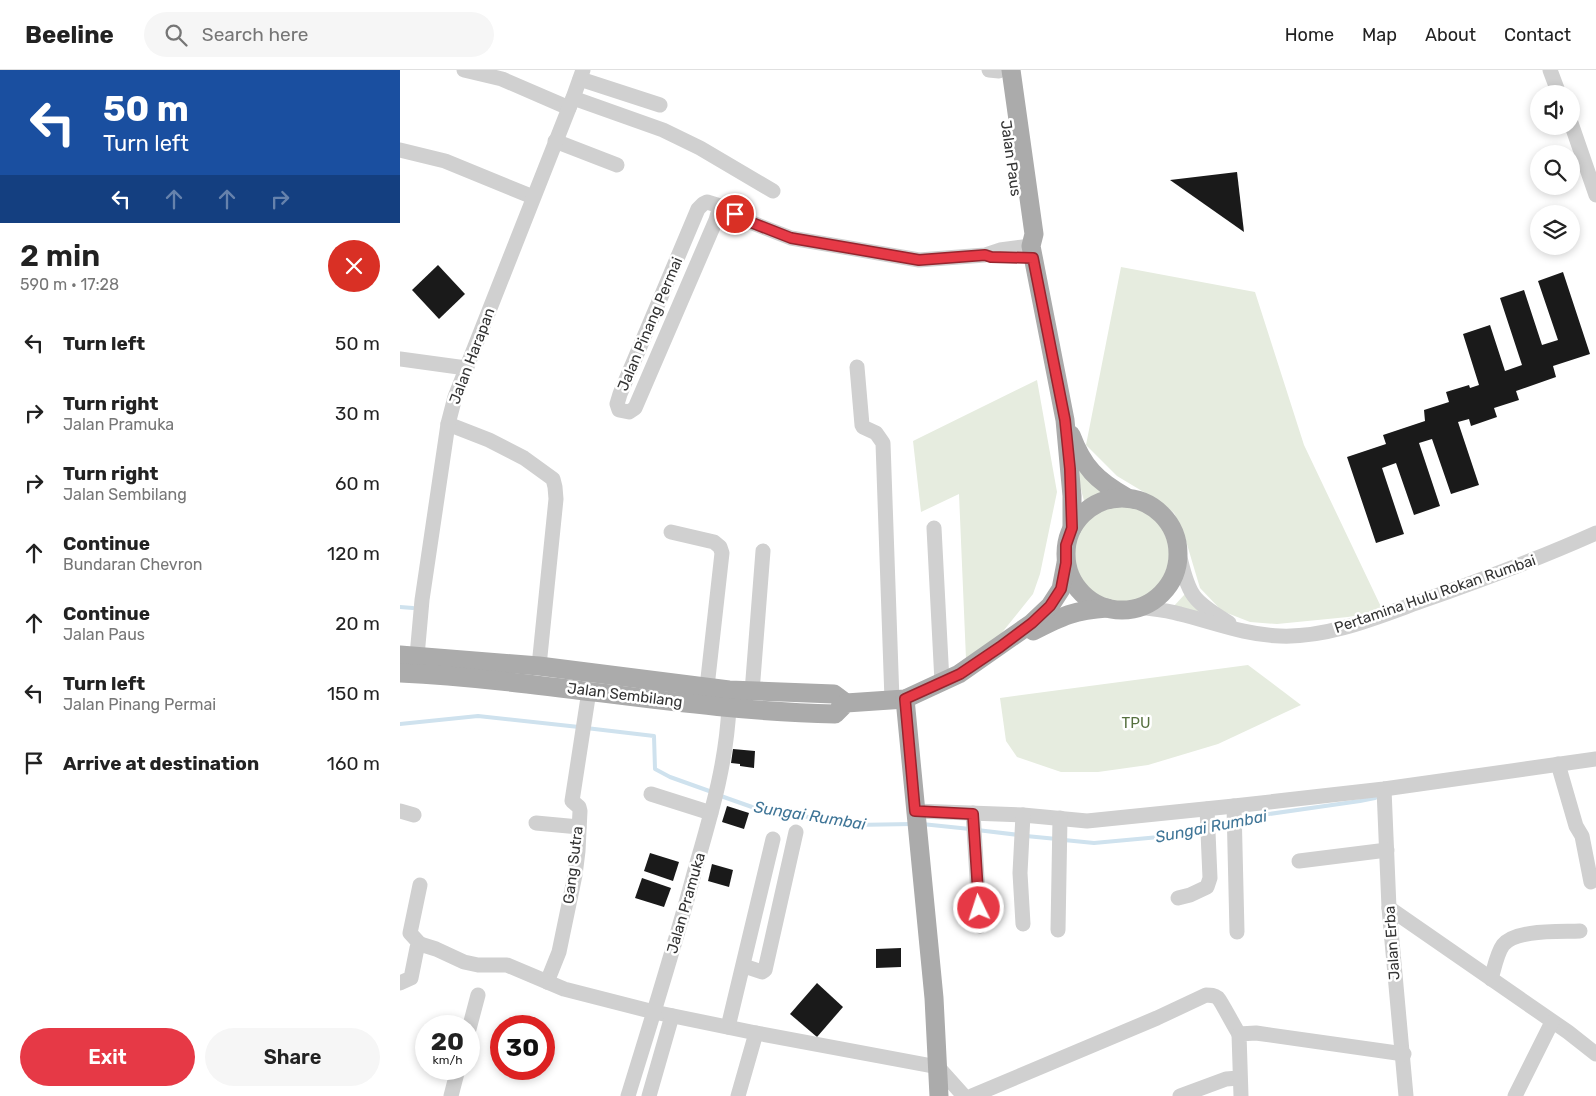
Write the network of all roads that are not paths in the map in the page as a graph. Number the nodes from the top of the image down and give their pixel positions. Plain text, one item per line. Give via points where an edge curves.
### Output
1 (464, 70) edge
2 (999, 70) edge
3 (1550, 70) edge
4 (581, 74) edge
5 (1556, 85) edge
6 (571, 103) junction
7 (660, 105) dead end
8 (1575, 135) edge
9 (555, 141) junction
10 (400, 150) edge
11 (617, 165) dead end
12 (773, 191) dead end
13 (1596, 195) edge
14 (533, 197) junction
15 (720, 206) junction
16 (1031, 249) junction
17 (654, 312) junction
18 (672, 320) junction
19 (400, 359) edge
20 (857, 367) dead end
21 (466, 368) junction
22 (1065, 420) junction
23 (448, 424) junction
24 (1126, 497) junction
25 (934, 528) dead end
26 (1072, 528) junction
27 (671, 532) dead end
28 (1596, 533) edge
29 (1178, 550) junction
30 (763, 551) dead end
31 (1066, 563) junction
32 (1138, 607) junction
33 (1108, 608) junction
34 (1241, 630) junction
35 (1000, 647) junction
36 (409, 655) edge
37 (539, 666) junction
38 (400, 673) edge
39 (942, 682) junction
40 (707, 687) junction
41 (589, 691) junction
42 (752, 692) junction
43 (899, 700) junction
44 (838, 704) junction
45 (729, 707) junction
46 (1596, 759) edge
47 (1558, 764) junction
48 (1384, 788) junction
49 (652, 794) dead end
50 (715, 800) junction
51 (915, 811) junction
52 (1234, 816) junction
53 (1208, 821) junction
54 (536, 823) dead end
55 (974, 824) junction
56 (579, 827) junction
57 (1022, 828) junction
58 (796, 832) dead end
59 (1060, 832) junction
60 (774, 840) dead end
61 (1387, 850) junction
62 (1299, 861) dead end
63 (1591, 882) dead end
64 (420, 884) dead end
65 (1178, 898) dead end
66 (1389, 908) junction
67 (1023, 924) dead end
68 (980, 926) dead end
69 (1058, 930) dead end
70 (1580, 931) dead end
71 (1238, 932) dead end
72 (420, 944) junction
73 (744, 966) junction
74 (1491, 979) junction
75 (547, 982) junction
76 (400, 983) edge
77 (478, 995) dead end
78 (654, 1012) junction
79 (473, 1015) edge
80 (672, 1016) junction
81 (1552, 1022) junction
82 (728, 1027) junction
83 (756, 1033) junction
84 (1239, 1034) junction
85 (1404, 1054) junction
86 (1596, 1054) edge
87 (938, 1067) junction
88 (1239, 1078) junction
89 (455, 1080) edge
90 (451, 1096) edge
91 (628, 1096) edge
92 (649, 1096) edge
93 (738, 1096) edge
94 (939, 1096) edge
95 (964, 1096) edge
96 (972, 1096) edge
97 (1180, 1096) edge
98 (1241, 1096) edge
99 (1406, 1096) edge
100 (1515, 1096) edge

1 - 6 street
2 - 16 main road, Jalan Paus via 1034,234
3 - 5 street
4 - 6 street, Jalan Harapan
4 - 7 street
6 - 9 street, Jalan Harapan
6 - 12 street via 663,130
8 - 13 street
9 - 11 street
9 - 14 street, Jalan Harapan
10 - 14 street via 445,161
14 - 21 street, Jalan Harapan
15 - 16 street via 791,238 919,260 991,257
15 - 17 street, Jalan Pinang Permai via 707,202 698,209
15 - 18 street, Jalan Pinang Permai
16 - 22 main road, Jalan Paus
17 - 18 street
17 - 18 street, Jalan Pinang Permai via 620,394 619,410 629,412 635,408
19 - 21 street
20 - 43 street via 862,425 876,432 883,443
21 - 23 street, Jalan Harapan
22 - 24 main road, Jalan Paus via 1076,450 1091,472 1106,486
22 - 26 main road, Jalan Paus
23 - 36 street, Jalan Harapan via 422,600
23 - 37 street via 489,440 553,478 556,499
24 - 26 main road via 1096,504 1082,514
24 - 29 main road via 1140,500 1162,514 1170,524
25 - 39 street
26 - 31 main road via 1066,545
27 - 40 street via 714,542 722,553
28 - 34 street, Pertamina Hulu Rokan Rumbai via 1537,559 1384,615 1339,628 1312,635 1279,636
29 - 32 main road via 1177,564 1164,590
29 - 34 street, Pertamina Hulu Rokan Rumbai via 1194,596
30 - 42 street
31 - 33 main road via 1081,593
31 - 35 main road, Jalan Sembilang via 1061,589 1050,606
32 - 33 main road
32 - 34 street, Pertamina Hulu Rokan Rumbai via 1177,613
33 - 35 main road, Jalan Sembilang via 1064,615
35 - 39 main road, Jalan Sembilang
36 - 37 main road, Jalan Sembilang
37 - 40 main road, Jalan Sembilang
38 - 41 main road, Jalan Sembilang
39 - 43 main road, Jalan Sembilang
40 - 42 main road, Jalan Sembilang
41 - 45 main road, Jalan Sembilang
41 - 56 street, Gang Sutra via 572,801 579,807
42 - 44 main road, Jalan Sembilang
43 - 44 main road, Jalan Sembilang
43 - 51 main road
44 - 45 main road, Jalan Sembilang via 795,713
45 - 50 street, Jalan Pramuka via 727,738
46 - 47 street
47 - 48 street
47 - 63 street via 1576,826 1582,836
48 - 52 street
48 - 61 street, Jalan Erba
49 - 50 street
50 - 78 street, Jalan Pramuka
51 - 55 street
51 - 87 main road
52 - 53 street
52 - 71 street
53 - 59 street via 1087,820
53 - 65 street via 1210,878 1207,886
54 - 56 street
55 - 57 street
55 - 68 street
56 - 75 street, Gang Sutra via 571,895 558,952
57 - 59 street
57 - 67 street
58 - 73 street via 765,970 762,972
59 - 69 street
60 - 73 street
61 - 62 street
61 - 66 street, Jalan Erba
64 - 72 street via 410,933
66 - 74 street
66 - 85 street, Jalan Erba
70 - 74 street via 1526,934 1510,939 1502,946
72 - 75 street via 464,962 507,965
72 - 76 street via 411,978
73 - 82 street
74 - 81 street
75 - 78 street
77 - 79 street
78 - 80 street
78 - 91 street, Jalan Pramuka
80 - 82 street
80 - 92 street
81 - 86 street
81 - 100 street
82 - 83 street
83 - 87 street
83 - 93 street
84 - 85 street via 1251,1032
84 - 88 street
84 - 96 street via 1220,999 1212,994 1206,995
85 - 99 street, Jalan Erba
87 - 94 main road
87 - 95 street
88 - 97 street via 1226,1079
88 - 98 street
89 - 90 street

